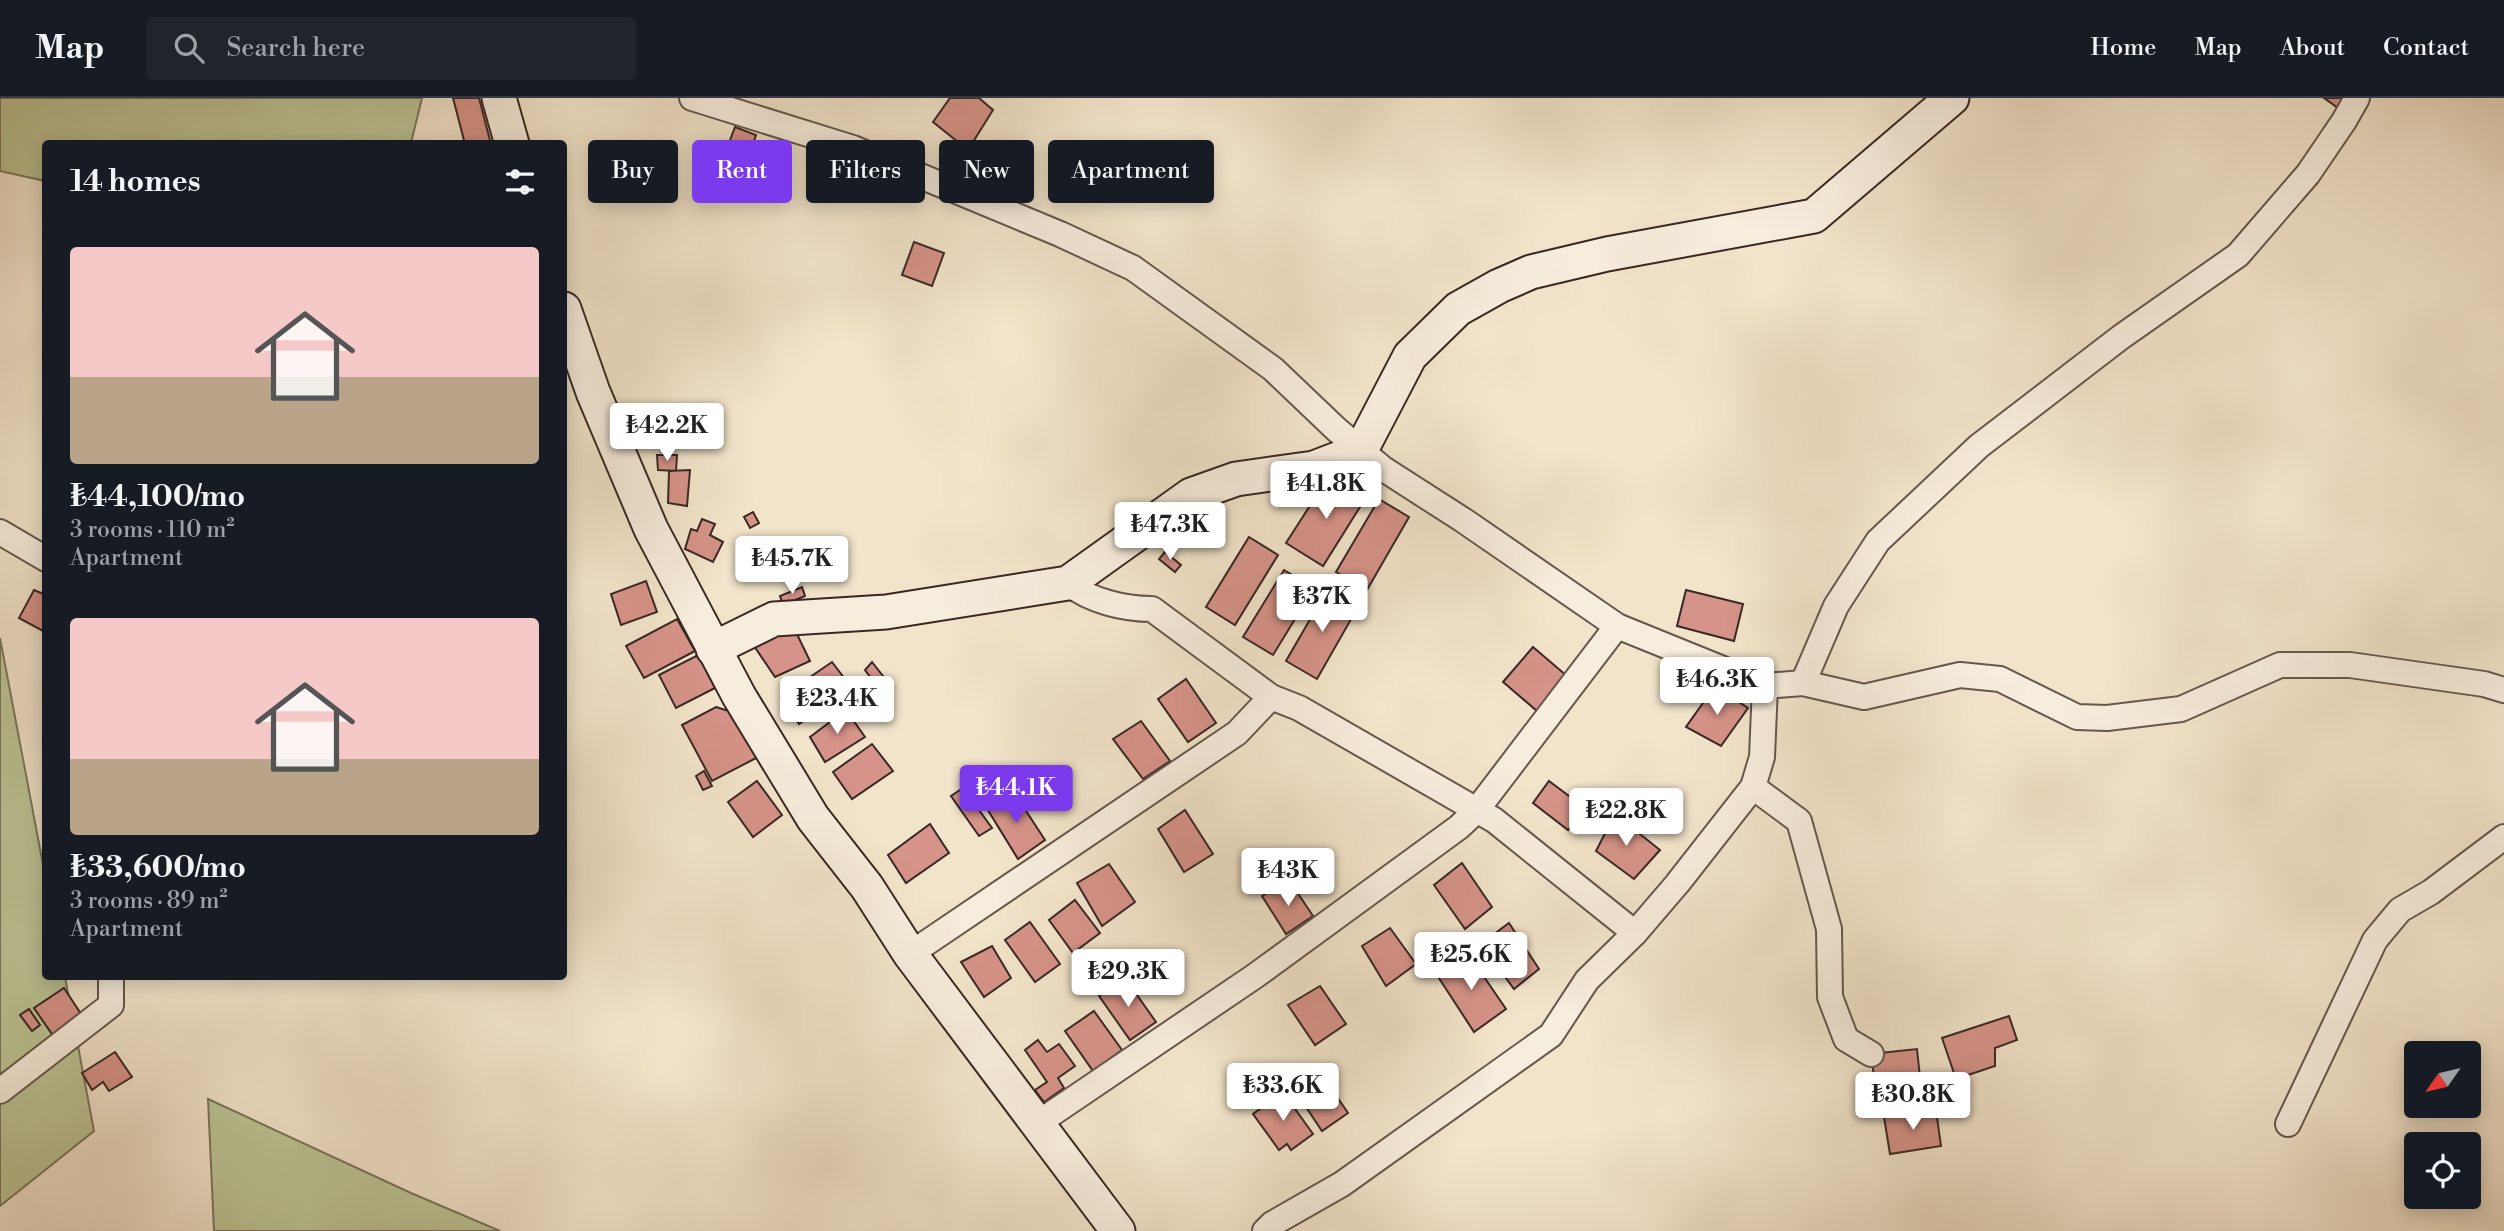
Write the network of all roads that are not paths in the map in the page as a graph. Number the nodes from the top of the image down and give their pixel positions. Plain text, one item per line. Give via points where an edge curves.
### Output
1 (499, 98) edge
2 (692, 98) edge
3 (1952, 98) edge
4 (2357, 98) edge
5 (511, 140) edge
6 (567, 318) edge
7 (1361, 450) junction
8 (0, 532) edge
9 (42, 557) edge
10 (1068, 583) junction
11 (1617, 626) junction
12 (713, 649) junction
13 (1803, 683) junction
14 (1765, 686) junction
15 (2504, 690) edge
16 (1271, 697) junction
17 (1753, 787) junction
18 (1476, 811) junction
19 (2504, 836) edge
20 (1635, 933) junction
21 (910, 954) junction
22 (111, 980) edge
23 (1871, 1054) dead end
24 (0, 1091) edge
25 (1038, 1123) junction
26 (2288, 1124) dead end
27 (1118, 1231) edge
28 (1265, 1231) edge

1 - 5 street
2 - 7 street via 853,148 1133,268 1273,369
3 - 7 street via 1814,216 1531,272 1458,309 1410,356
4 - 13 street via 2308,174 2238,255 1979,446 1878,541 1836,606
6 - 12 street via 651,529
7 - 10 street via 1314,468 1236,479 1191,495
7 - 11 street
8 - 9 street
10 - 12 street via 886,612 774,619
10 - 16 street via 1080,593 1130,609 1152,609
11 - 14 street
11 - 18 street
12 - 21 street via 813,818 867,887
13 - 14 street
13 - 15 street via 1864,697 1960,675 2000,679 2077,717 2107,718 2181,709 2280,665 2350,666
14 - 17 street via 1762,757
16 - 18 street via 1299,708
16 - 21 street via 1237,733
17 - 20 street
17 - 23 street via 1799,821 1829,929 1830,997 1846,1040
18 - 20 street via 1494,820
18 - 25 street via 1255,976
19 - 26 street via 2400,910 2375,940
20 - 28 street via 1587,980 1551,1035 1342,1184
21 - 25 street
22 - 24 street via 111,1005
25 - 27 street

